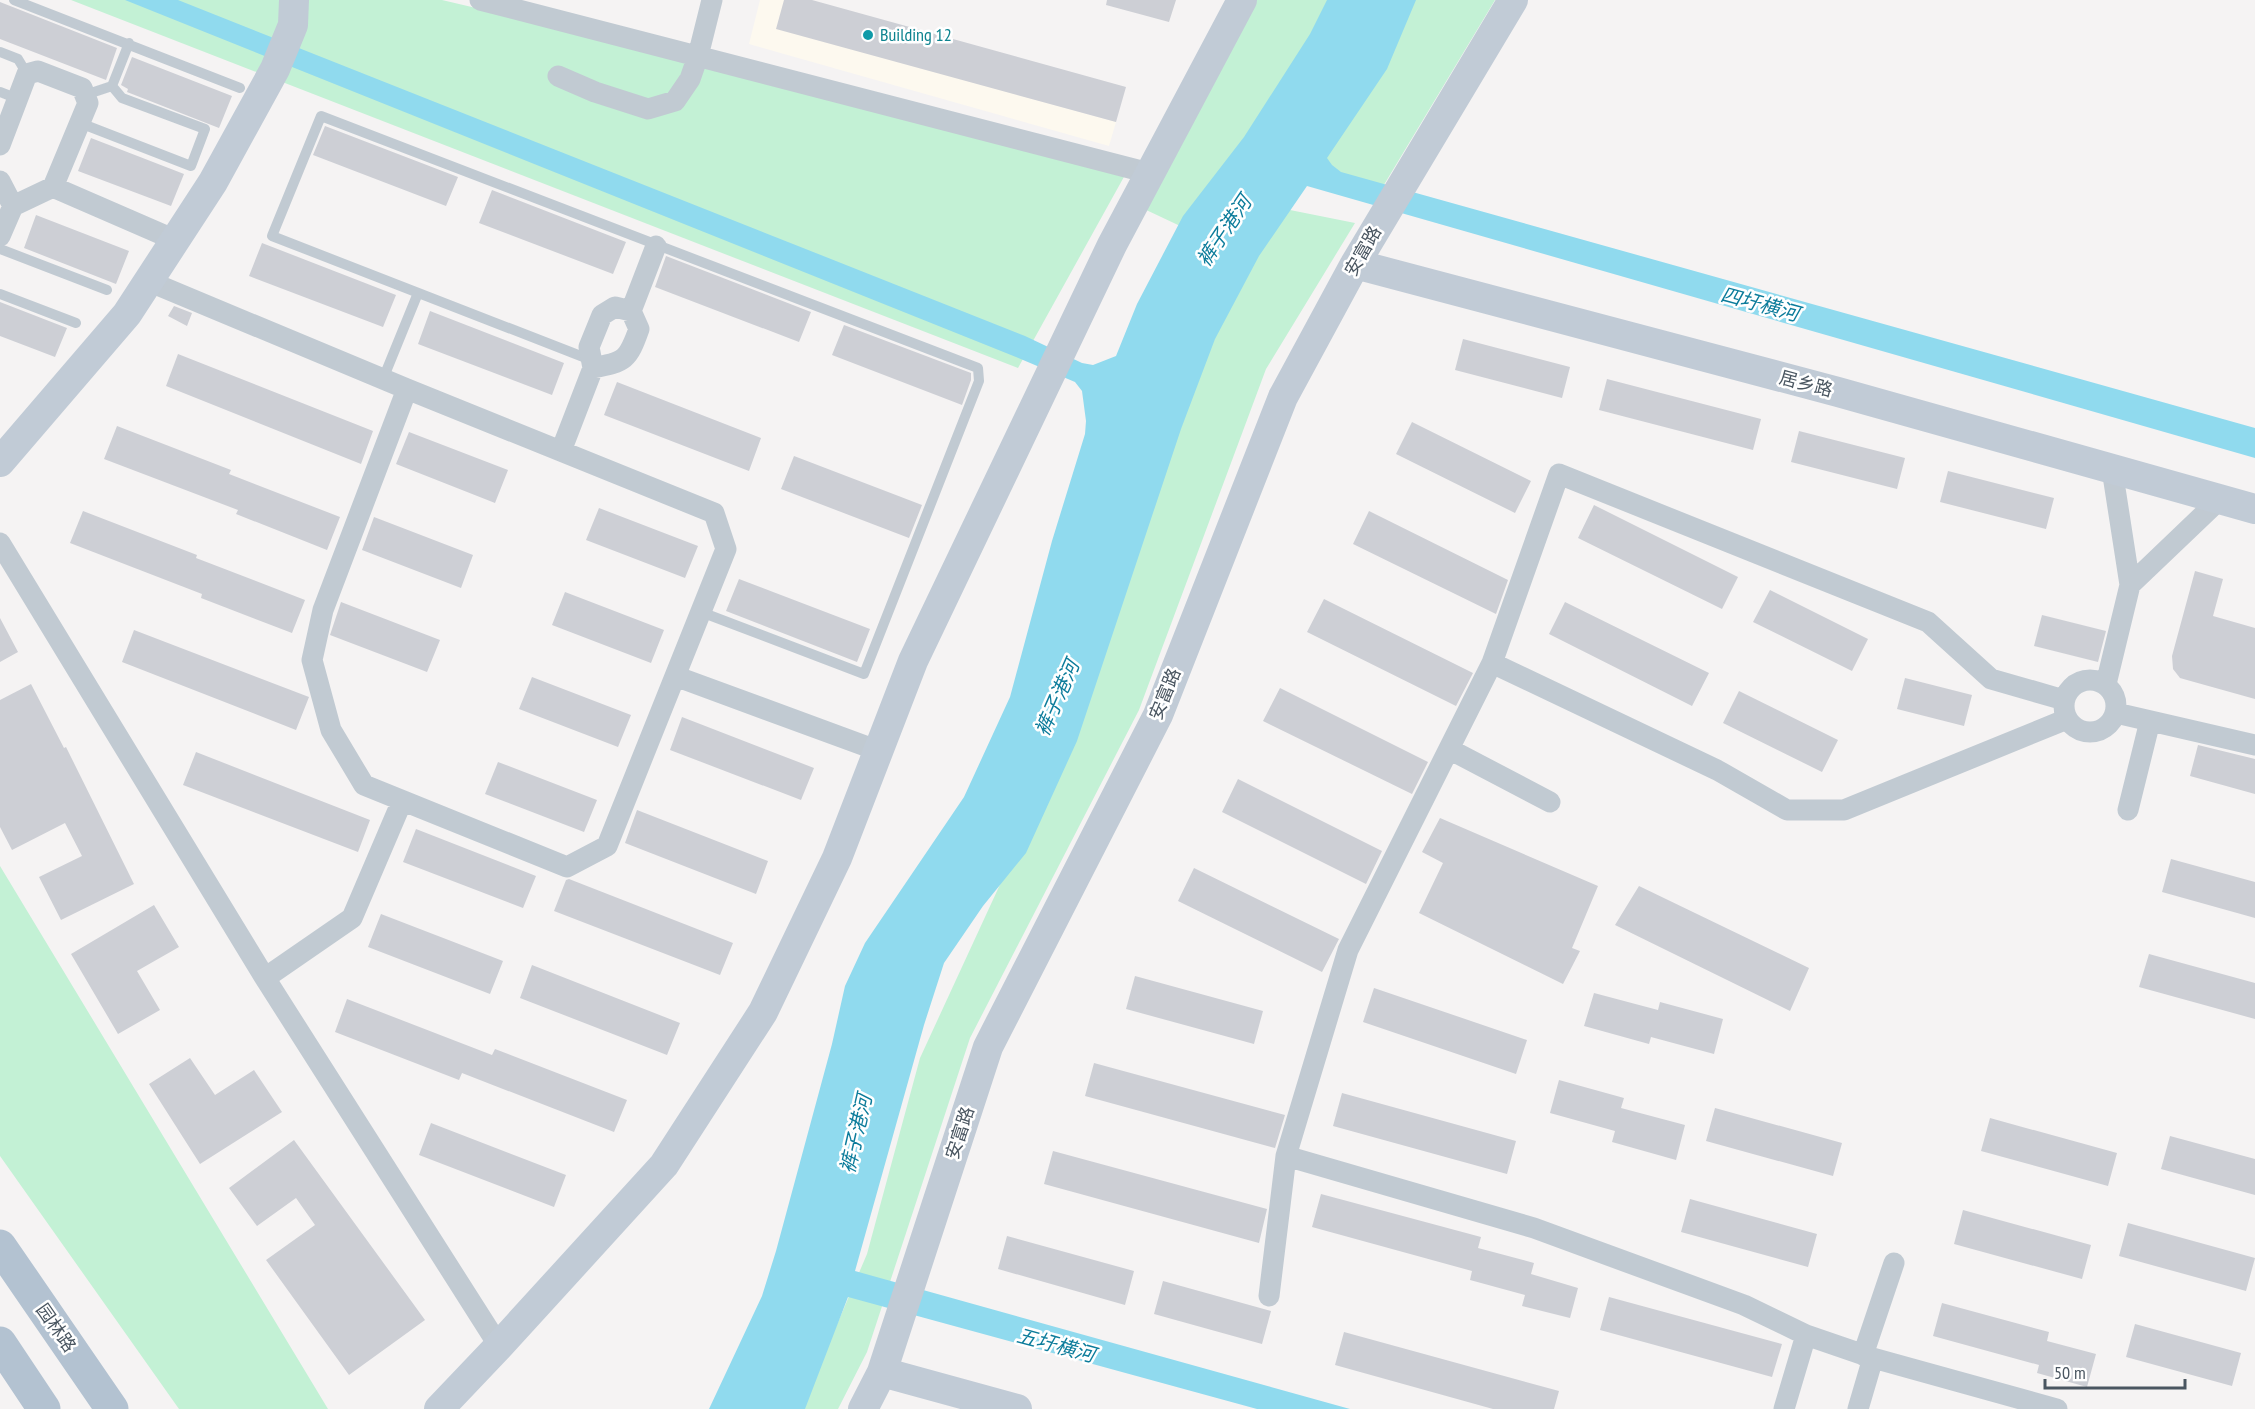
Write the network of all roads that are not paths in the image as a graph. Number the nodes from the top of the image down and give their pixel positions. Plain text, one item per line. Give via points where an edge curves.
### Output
1 (15, 0) edge
2 (480, 0) edge
3 (712, 0) edge
4 (1242, 0) edge
5 (1513, 0) edge
6 (293, 12) edge
7 (129, 43) junction
8 (0, 52) edge
9 (698, 56) junction
10 (27, 75) junction
11 (558, 76) dead end
12 (112, 86) junction
13 (240, 88) dead end
14 (9, 95) edge
15 (85, 95) junction
16 (80, 123) junction
17 (0, 144) edge
18 (1149, 172) junction
19 (1, 183) edge
20 (53, 187) junction
21 (13, 206) junction
22 (0, 236) edge
23 (175, 240) junction
24 (656, 246) junction
25 (0, 249) edge
26 (1355, 264) junction
27 (148, 281) junction
28 (107, 290) dead end
29 (418, 293) junction
30 (0, 294) edge
31 (631, 310) junction
32 (76, 323) dead end
33 (592, 364) junction
34 (383, 380) junction
35 (407, 389) junction
36 (561, 451) junction
37 (0, 462) edge
38 (2112, 469) junction
39 (2219, 500) junction
40 (2255, 509) edge
41 (0, 543) edge
42 (2130, 585) junction
43 (701, 612) junction
44 (1492, 663) junction
45 (675, 676) junction
46 (2106, 684) junction
47 (2066, 709) junction
48 (2116, 713) junction
49 (2150, 721) junction
50 (2255, 744) edge
51 (1449, 749) junction
52 (879, 751) junction
53 (402, 801) junction
54 (1550, 802) dead end
55 (2128, 810) dead end
56 (265, 978) junction
57 (1286, 1156) junction
58 (0, 1246) edge
59 (1894, 1263) dead end
60 (1269, 1296) dead end
61 (1806, 1335) junction
62 (0, 1343) edge
63 (500, 1346) junction
64 (1868, 1356) junction
65 (882, 1372) junction
66 (44, 1409) edge
67 (112, 1409) edge
68 (438, 1409) edge
69 (863, 1409) edge
70 (1017, 1409) edge
71 (1785, 1409) edge
72 (1858, 1409) edge
73 (2057, 1409) edge

1 - 7 lane
2 - 9 street
3 - 9 street
4 - 18 street
5 - 26 street, 安富路
6 - 23 street via 275,69 213,182
7 - 12 lane
7 - 13 lane
8 - 10 lane via 18,59
9 - 11 street via 690,79 675,101 648,109
9 - 18 street
10 - 14 street
10 - 15 street via 38,71 82,88
12 - 15 lane
12 - 16 lane via 122,98 205,129 192,166
14 - 17 street
15 - 16 street via 88,103
16 - 20 street
18 - 52 street via 913,661
19 - 21 street
20 - 21 street
20 - 23 street
21 - 22 street
23 - 27 street
24 - 29 lane via 321,116 272,236
24 - 31 street
24 - 43 lane via 978,368 979,381 864,674
25 - 28 lane
26 - 38 street, 居乡路
26 - 65 street, 安富路 via 1283,397 1158,715 988,1047
27 - 34 street
27 - 37 street via 127,314
29 - 33 lane
29 - 34 lane
30 - 32 lane
31 - 33 street via 615,307 602,315 589,347
31 - 33 street via 639,329 630,353 616,363
33 - 36 street
34 - 35 street
35 - 36 street
35 - 53 street via 323,610 312,660 331,730 364,785
36 - 43 street via 714,513 726,549
38 - 39 street, 居乡路
38 - 42 street
39 - 40 street, 居乡路
39 - 42 street
41 - 56 street
42 - 46 street
43 - 45 street
44 - 47 street via 1716,770 1787,810 1844,810
44 - 47 street via 1559,474 1928,622 1991,679
44 - 51 street
45 - 52 street
45 - 53 street via 608,846 567,867
46 - 47 street via 2089,679 2073,685
46 - 48 street via 2116,697
47 - 48 street via 2073,726 2089,732 2106,727
48 - 49 street
49 - 50 street
49 - 55 street
51 - 54 street
51 - 57 street via 1348,950
52 - 63 street via 837,858 763,1012 664,1165
53 - 56 street via 352,918
56 - 63 street
57 - 60 street
57 - 61 street via 1534,1228 1744,1305
58 - 67 main road, 园林路
59 - 64 street
61 - 64 street
61 - 71 street
62 - 66 main road
63 - 68 street
64 - 72 street
64 - 73 street
65 - 69 street, 安富路
65 - 70 street

